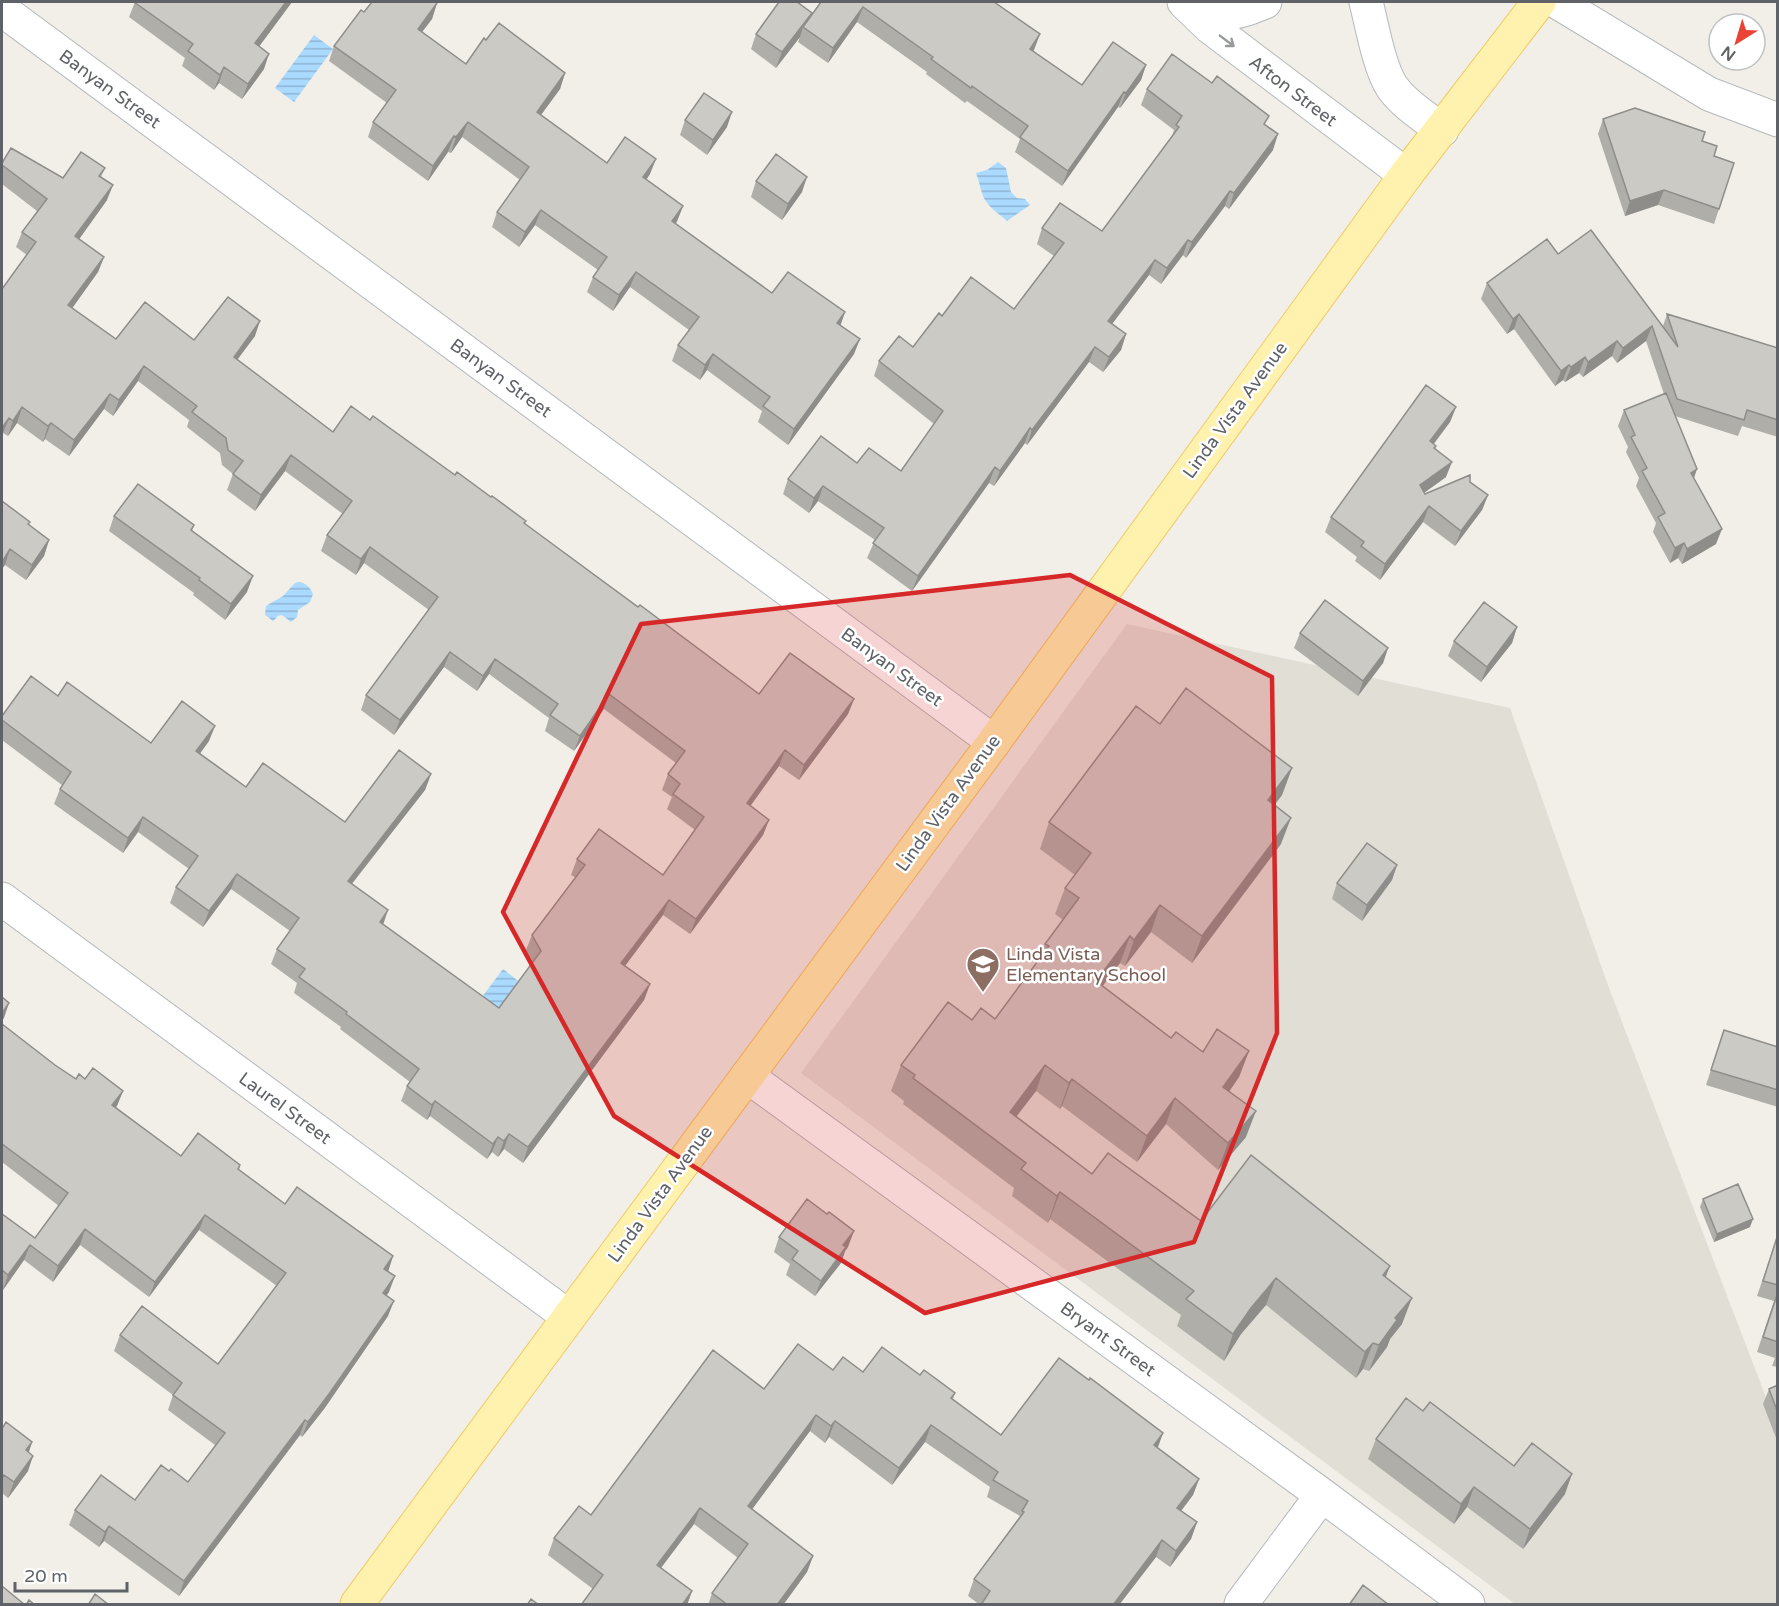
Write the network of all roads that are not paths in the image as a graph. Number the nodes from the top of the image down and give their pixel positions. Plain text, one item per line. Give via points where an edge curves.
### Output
1 (1184, 2) edge
2 (1196, 2) edge
3 (1265, 2) edge
4 (1366, 2) edge
5 (1539, 2) edge
6 (1557, 2) edge
7 (9, 14) edge
8 (1778, 120) edge
9 (1442, 130) junction
10 (1406, 175) junction
11 (994, 742) junction
12 (2, 898) edge
13 (747, 1076) junction
14 (569, 1317) junction
15 (1322, 1495) junction
16 (357, 1605) edge
17 (1241, 1605) edge
18 (1468, 1605) edge

1 -> 10 street, Afton Street via 1210,27
2 - 3 street via 1222,13
4 - 9 street via 1391,85
5 - 9 main road, Linda Vista Avenue
6 - 8 street via 1709,94
7 - 11 street, Banyan Street
9 - 10 main road, Linda Vista Avenue
10 - 11 main road, Linda Vista Avenue
11 - 13 main road, Linda Vista Avenue
12 - 14 street, Laurel Street
13 - 14 main road, Linda Vista Avenue
13 - 15 street, Bryant Street
14 - 16 main road, Linda Vista Avenue
15 - 17 street
15 - 18 street, Bryant Street

